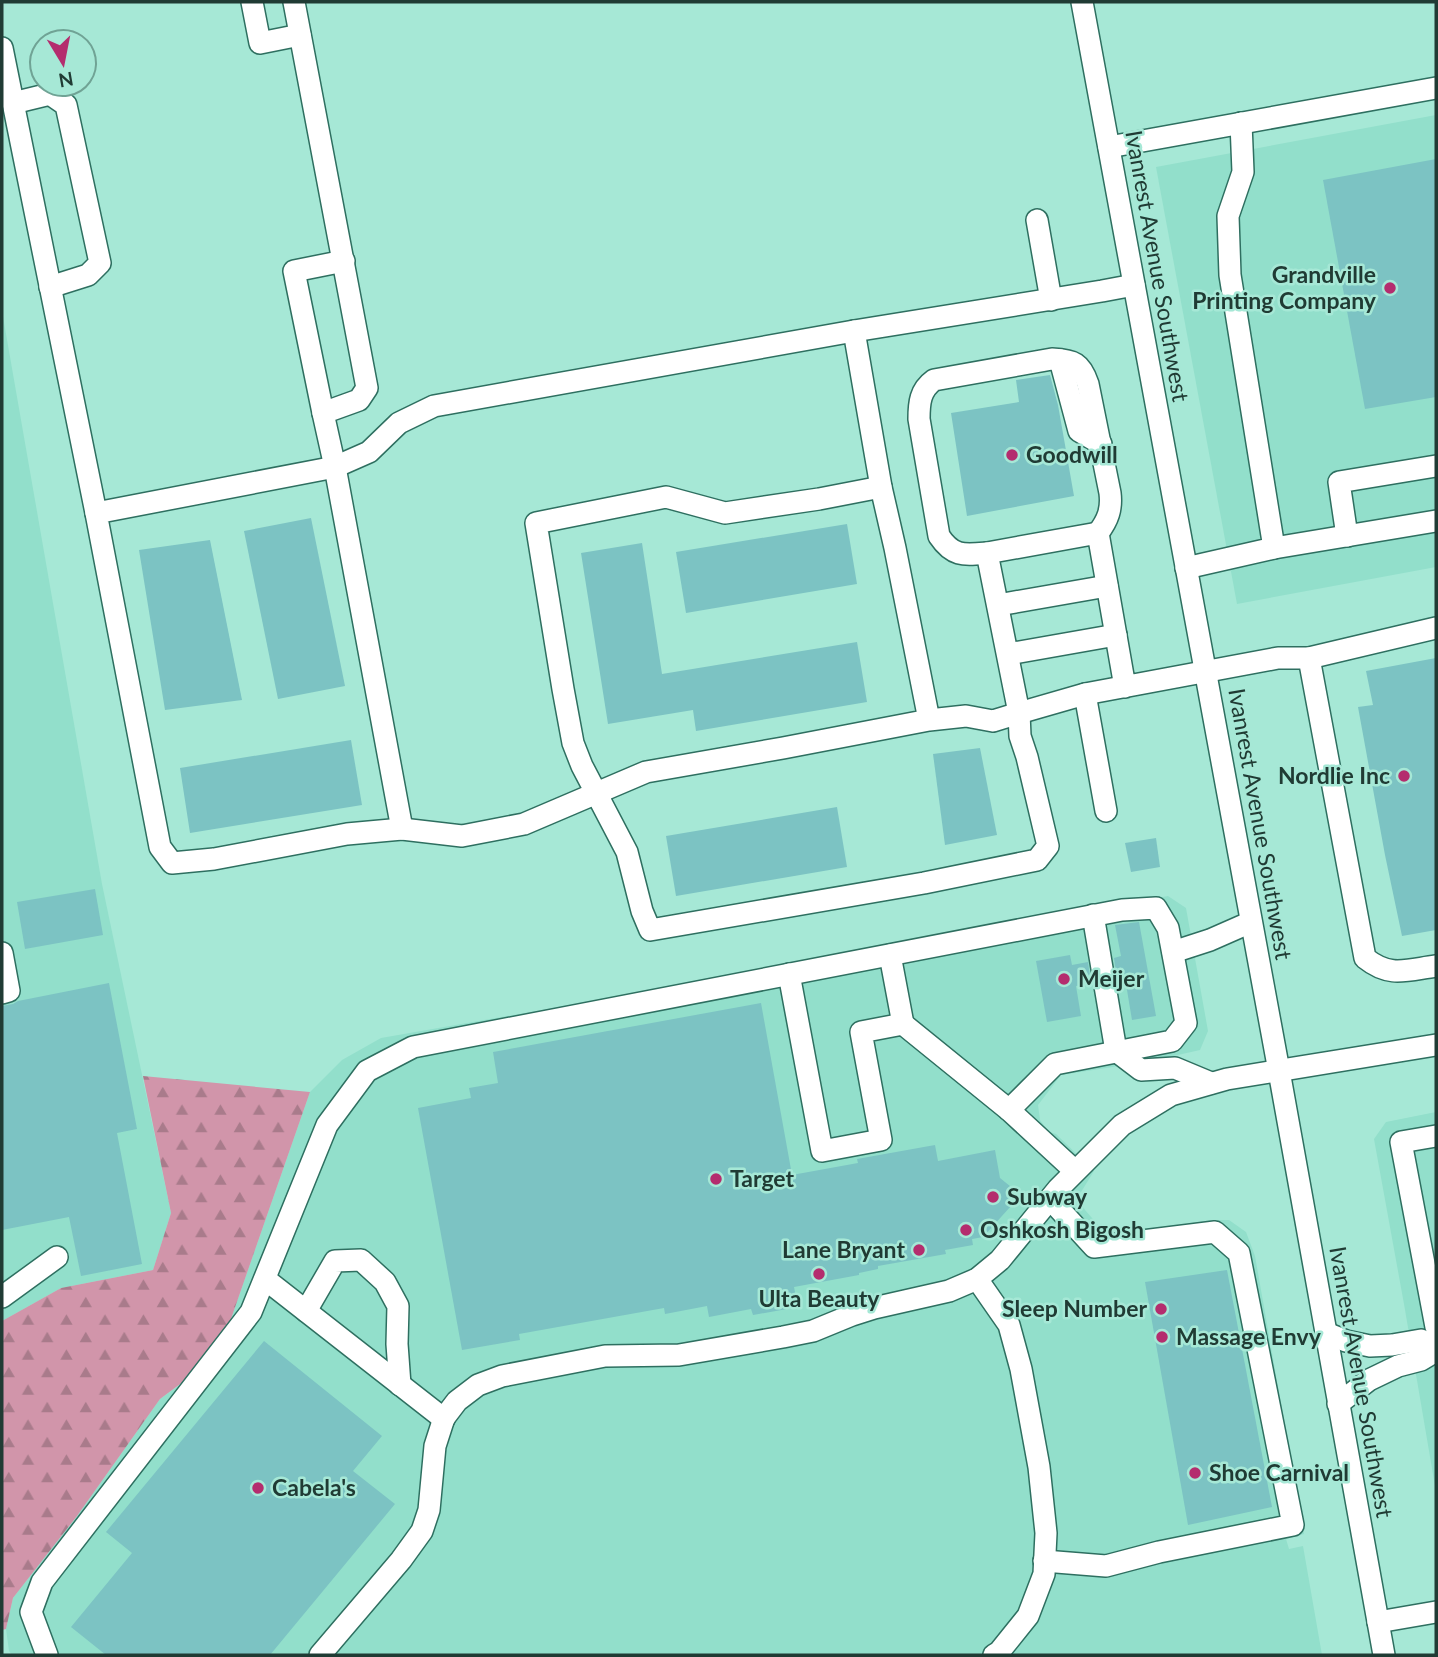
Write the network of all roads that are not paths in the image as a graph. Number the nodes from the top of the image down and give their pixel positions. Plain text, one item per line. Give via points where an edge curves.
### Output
1 (251, 2) edge
2 (294, 2) edge
3 (1082, 2) edge
4 (300, 35) junction
5 (2, 48) edge
6 (1436, 88) edge
7 (13, 103) junction
8 (1241, 122) junction
9 (1109, 147) junction
10 (1037, 220) dead end
11 (344, 261) junction
12 (1134, 285) junction
13 (50, 287) junction
14 (1051, 300) junction
15 (853, 331) junction
16 (323, 413) junction
17 (1436, 466) edge
18 (335, 467) junction
19 (881, 487) junction
20 (96, 513) junction
21 (1436, 521) edge
22 (1098, 533) junction
23 (1347, 536) junction
24 (1274, 548) junction
25 (987, 553) junction
26 (1186, 568) junction
27 (1107, 586) junction
28 (998, 605) junction
29 (1436, 628) edge
30 (1116, 635) junction
31 (1008, 654) junction
32 (1309, 658) junction
33 (1205, 672) junction
34 (1125, 687) junction
35 (1085, 694) junction
36 (1019, 713) junction
37 (929, 720) junction
38 (597, 794) junction
39 (1106, 811) dead end
40 (402, 829) junction
41 (1093, 915) junction
42 (1251, 922) junction
43 (1172, 951) junction
44 (2, 953) edge
45 (890, 955) junction
46 (1436, 965) edge
47 (789, 974) junction
48 (2, 993) edge
49 (903, 1024) junction
50 (1436, 1045) edge
51 (1116, 1051) junction
52 (1279, 1071) junction
53 (1211, 1083) junction
54 (1009, 1110) junction
55 (1436, 1136) edge
56 (1076, 1171) junction
57 (1050, 1199) junction
58 (57, 1257) dead end
59 (265, 1279) junction
60 (976, 1279) junction
61 (2, 1297) edge
62 (306, 1311) junction
63 (1435, 1314) edge
64 (1326, 1333) junction
65 (1436, 1349) edge
66 (400, 1385) junction
67 (1338, 1404) junction
68 (444, 1419) junction
69 (1044, 1561) junction
70 (1436, 1612) edge
71 (1378, 1622) junction
72 (47, 1655) edge
73 (320, 1655) edge
74 (994, 1655) edge
75 (1384, 1655) edge

1 - 4 street via 260,43
2 - 4 street
3 - 9 street, Ivanrest Avenue Southwest
4 - 11 street
5 - 7 street
6 - 8 street
7 - 13 street
7 - 13 street via 50,94 66,104 100,263 88,275
8 - 9 street
8 - 24 street via 1243,172 1228,216 1230,275
9 - 12 street, Ivanrest Avenue Southwest
10 - 14 street
11 - 16 street via 367,388 359,400
11 - 16 street via 294,271
12 - 14 street
12 - 26 street, Ivanrest Avenue Southwest
13 - 20 street
14 - 15 street
15 - 18 street via 434,406 399,423 369,452
15 - 19 street
16 - 18 street
17 - 23 street via 1339,482
18 - 20 street
18 - 40 street
19 - 37 street
19 - 38 street via 725,513 666,497 536,523 573,743
20 - 40 street via 160,847 172,863
21 - 23 street
22 - 25 street
22 - 25 street via 1111,505 1088,384 1077,364 1052,359 934,380 925,386 919,419 939,537 951,551
22 - 27 street
23 - 24 street
24 - 26 street
25 - 28 street
26 - 33 street, Ivanrest Avenue Southwest
27 - 28 street
27 - 30 street
28 - 31 street
29 - 32 street
30 - 31 street
30 - 34 street
31 - 36 street
32 - 33 street via 1278,658
32 - 46 street via 1365,958 1393,972
33 - 34 street
33 - 42 street, Ivanrest Avenue Southwest
34 - 35 street
35 - 36 street
35 - 39 street
36 - 37 street via 993,721 965,716
36 - 38 street via 1020,736 1048,846 1037,860 924,883 650,930 627,852
37 - 38 street via 646,772
38 - 40 street via 524,824 461,836
41 - 43 street via 1156,908 1168,928
41 - 45 street
41 - 51 street
42 - 43 street
42 - 52 street, Ivanrest Avenue Southwest
43 - 51 street via 1186,1023 1172,1041
44 - 48 street via 9,991
45 - 47 street
45 - 49 street
47 - 49 street via 822,1151 881,1140 861,1032
47 - 59 street via 413,1047 367,1071 327,1125
49 - 54 street
50 - 52 street
51 - 53 street via 1141,1070 1175,1069
51 - 54 street via 1055,1064
52 - 53 street
52 - 64 street, Ivanrest Avenue Southwest
53 - 56 street via 1171,1095 1122,1125
54 - 56 street
55 - 63 street via 1401,1142
56 - 57 street
57 - 60 street via 1000,1260
57 - 69 street via 1094,1247 1216,1232 1239,1253 1293,1525 1106,1566
58 - 61 street
59 - 62 street
59 - 72 street via 251,1312 42,1582 31,1612
60 - 68 street via 949,1292 874,1308 783,1338 679,1354 605,1356 502,1376 478,1385 457,1401
60 - 69 street via 1009,1325 1021,1368 1039,1467
62 - 66 street
62 - 66 street via 335,1261 361,1260 386,1282 398,1306
64 - 65 street via 1370,1346 1421,1340
64 - 67 street, Ivanrest Avenue Southwest
65 - 67 street via 1421,1360 1370,1380
66 - 68 street
67 - 71 street, Ivanrest Avenue Southwest
68 - 73 street via 435,1446 429,1510 422,1531
69 - 74 street via 1028,1616
70 - 71 street
71 - 75 street, Ivanrest Avenue Southwest

